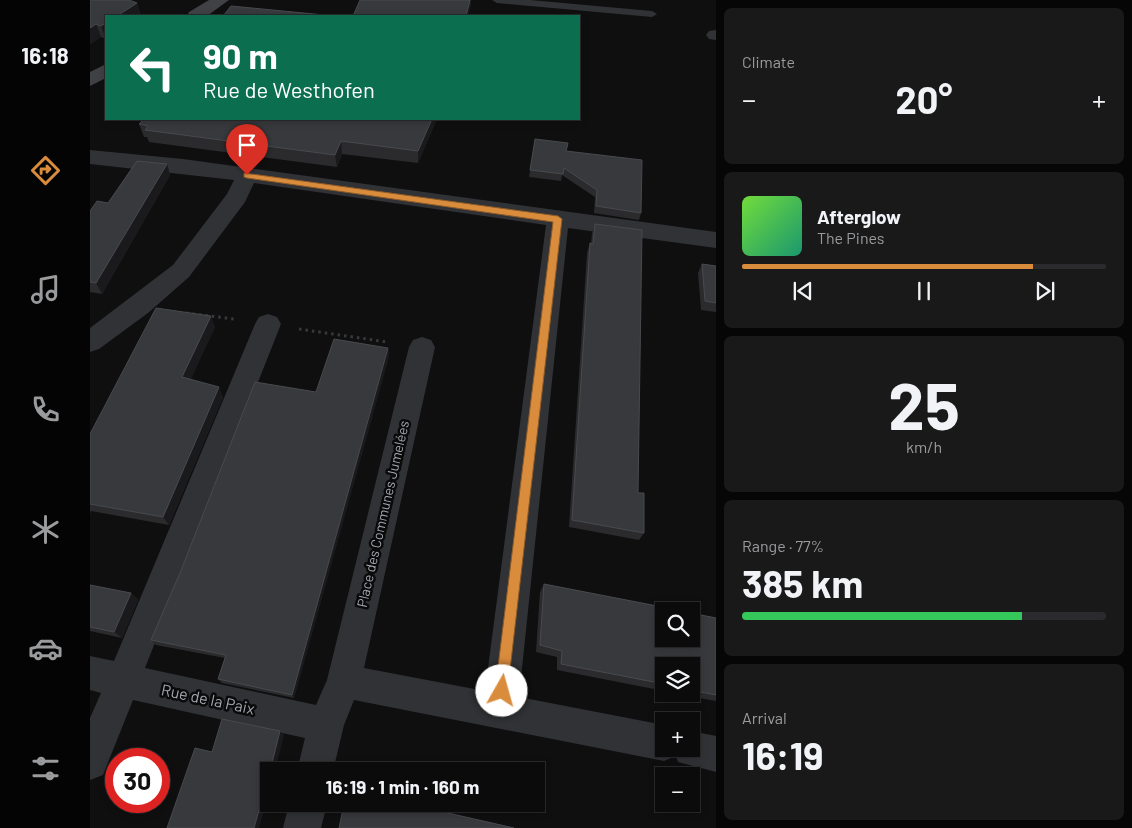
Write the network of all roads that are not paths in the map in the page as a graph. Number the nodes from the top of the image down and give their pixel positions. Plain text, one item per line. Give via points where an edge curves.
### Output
1 (221, 0) edge
2 (497, 0) edge
3 (652, 14) dead end
4 (196, 15) edge
5 (105, 71) edge
6 (90, 80) edge
7 (90, 158) edge
8 (247, 175) junction
9 (558, 219) junction
10 (716, 240) edge
11 (268, 324) road end
12 (90, 342) edge
13 (422, 347) road end
14 (90, 673) edge
15 (123, 680) junction
16 (344, 681) junction
17 (500, 710) junction
18 (326, 724) junction
19 (655, 741) edge
20 (700, 751) edge
21 (716, 754) edge
22 (90, 762) edge
23 (317, 762) edge
24 (306, 812) edge
25 (302, 828) edge

1 - 4 main road
2 - 3 lane
5 - 6 main road
7 - 8 street
8 - 9 street
8 - 12 street via 237,197 181,271
9 - 10 street
9 - 17 street
11 - 15 street
13 - 16 street, Place des Communes Jumelées
14 - 15 street, Rue de la Paix
15 - 18 street, Rue de la Paix
15 - 22 street
16 - 17 street
16 - 18 street, Place des Communes Jumelées
17 - 19 street
18 - 23 street, Place des Communes Jumelées
20 - 21 street
24 - 25 street

